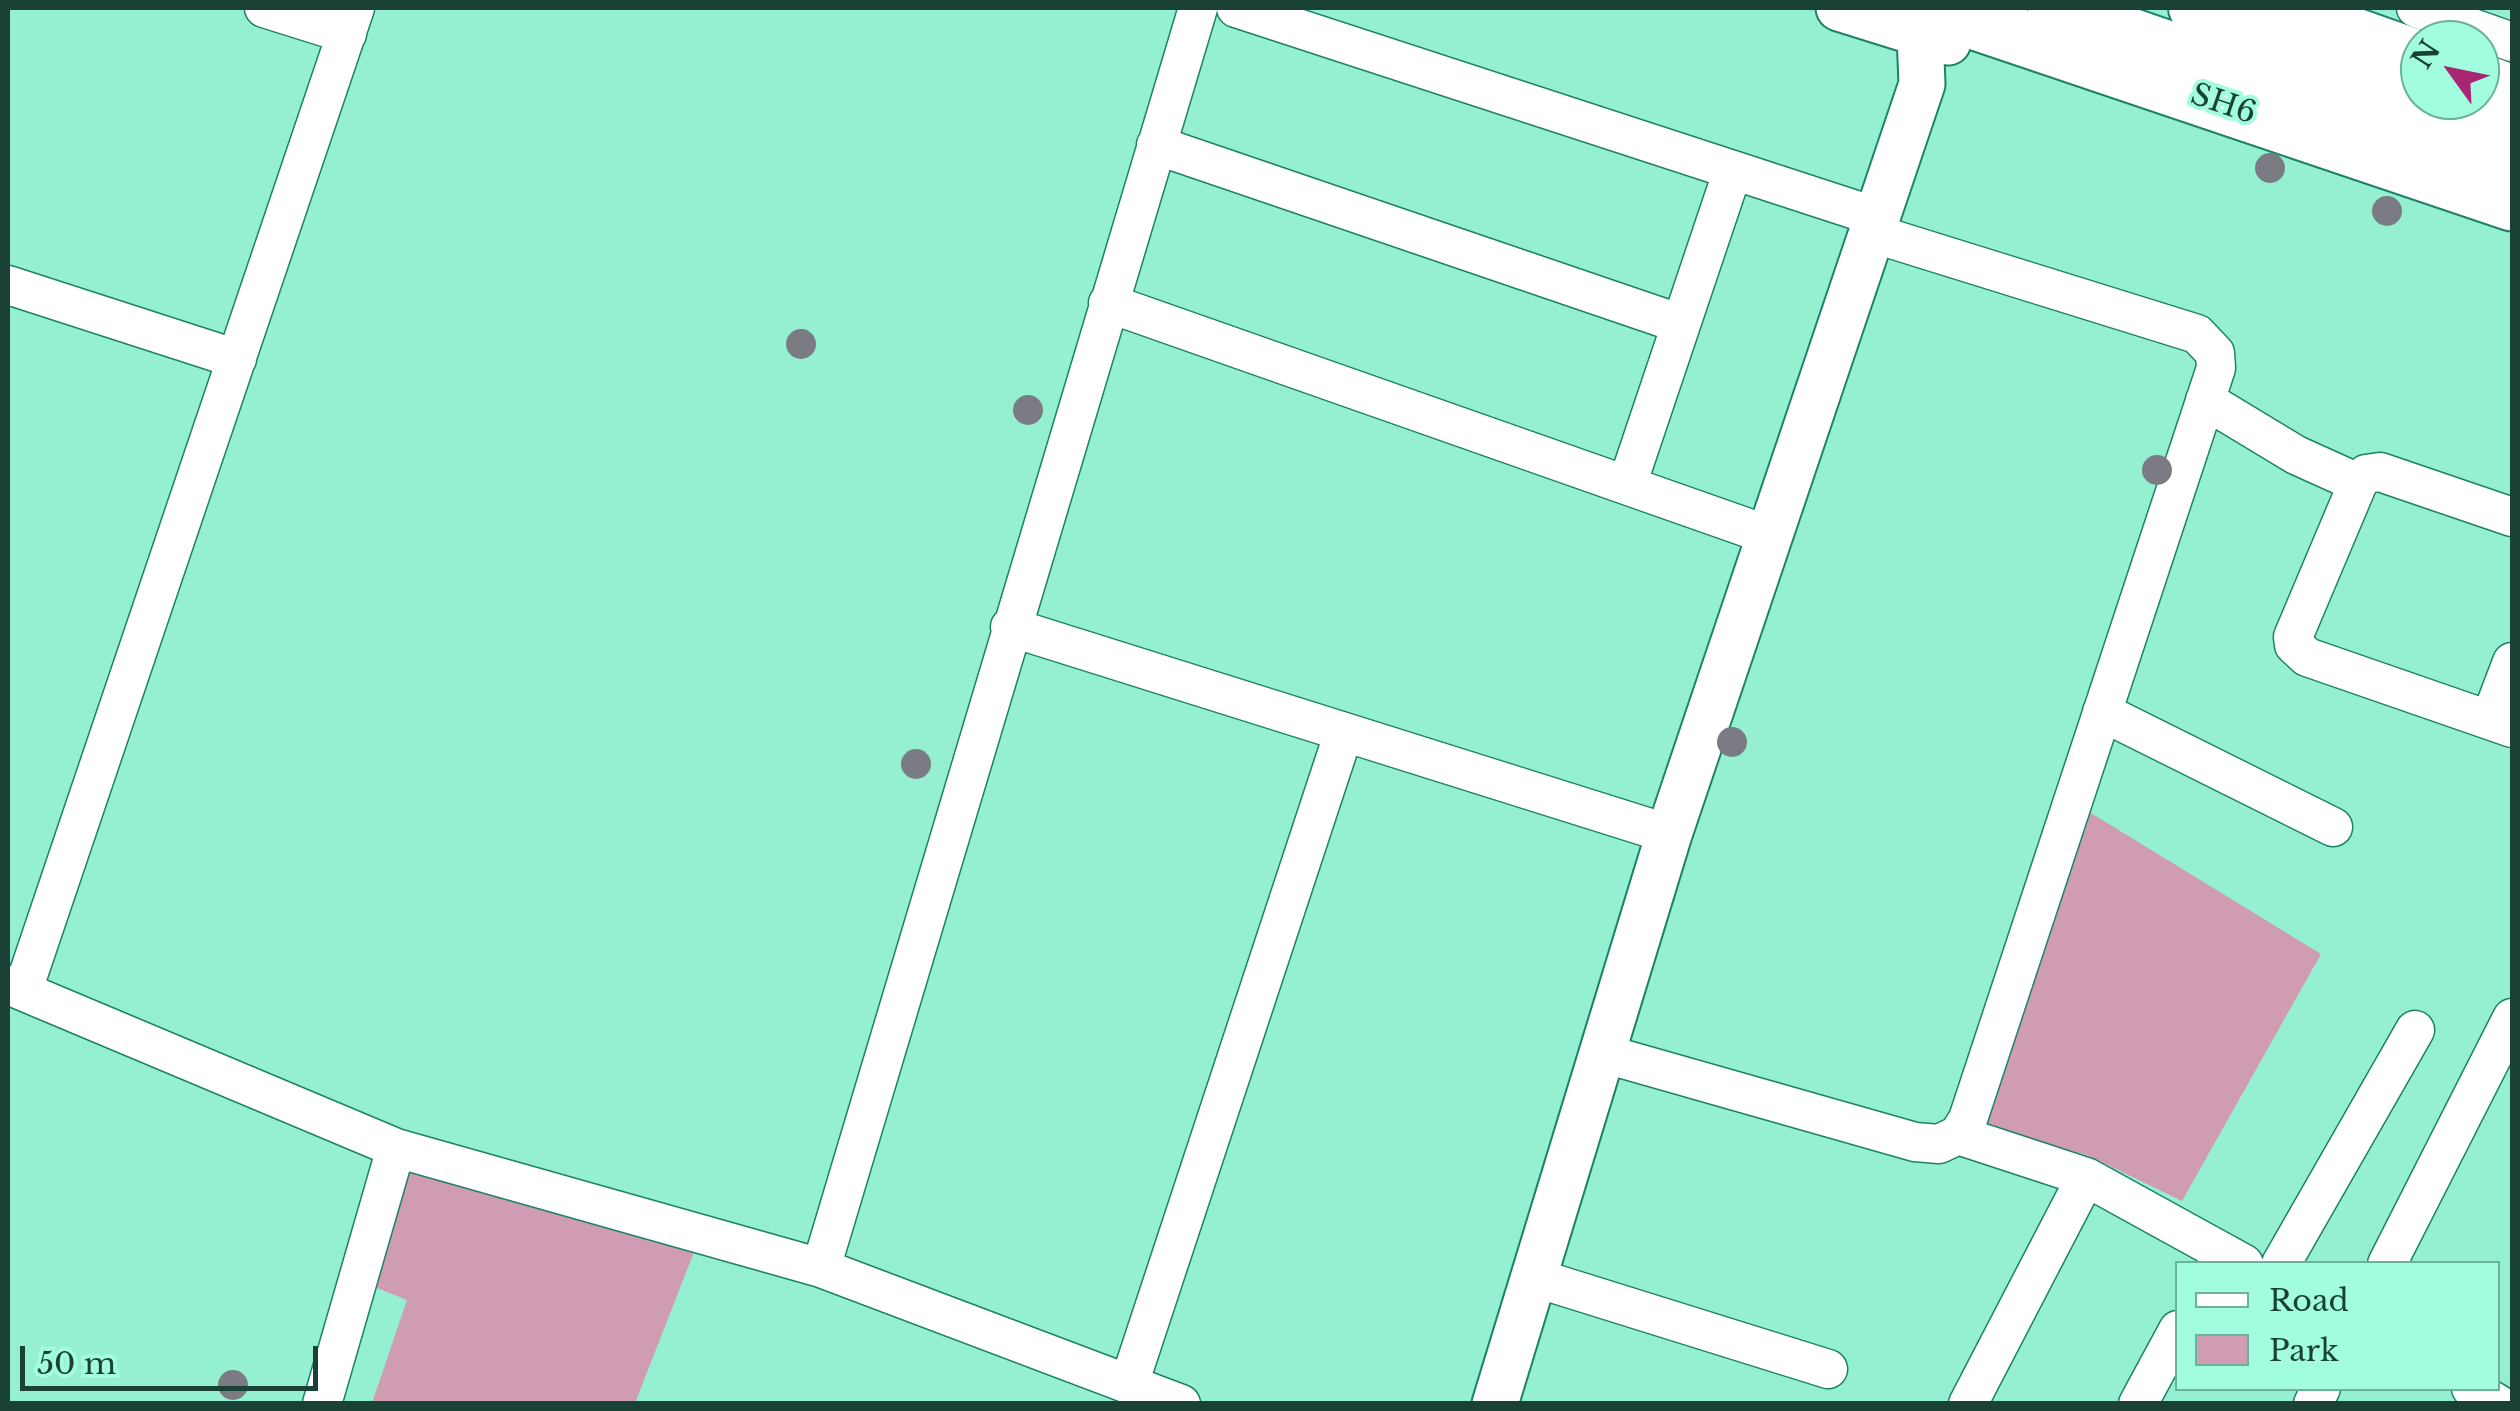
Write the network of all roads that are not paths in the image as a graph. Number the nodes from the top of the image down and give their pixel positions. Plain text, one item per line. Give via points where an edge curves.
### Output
1 (264, 8) edge
2 (1198, 8) edge
3 (1236, 8) edge
4 (1839, 8) edge
5 (2054, 8) edge
6 (2195, 8) edge
7 (2276, 8) edge
8 (2416, 8) edge
9 (351, 20) edge
10 (1953, 21) edge
11 (2400, 52) edge
12 (2505, 58) edge
13 (2400, 82) edge
14 (1156, 145) junction
15 (2512, 166) edge
16 (1733, 170) junction
17 (2512, 203) edge
18 (1872, 224) junction
19 (8, 285) edge
20 (1108, 303) junction
21 (1682, 324) junction
22 (237, 359) junction
23 (2205, 400) junction
24 (2358, 483) junction
25 (1627, 485) junction
26 (2512, 517) edge
27 (1768, 535) junction
28 (1010, 626) junction
29 (2512, 662) edge
30 (2102, 712) junction
31 (2502, 724) edge
32 (1344, 732) junction
33 (2333, 827) dead end
34 (1669, 834) junction
35 (16, 988) edge
36 (2512, 1018) edge
37 (2415, 1030) dead end
38 (1602, 1054) junction
39 (1958, 1135) junction
40 (396, 1148) junction
41 (2086, 1177) junction
42 (2225, 1259) edge
43 (2284, 1261) edge
44 (2389, 1261) edge
45 (821, 1268) junction
46 (1533, 1277) junction
47 (2175, 1336) edge
48 (1828, 1369) dead end
49 (1129, 1384) junction
50 (2477, 1391) edge
51 (2512, 1392) edge
52 (322, 1404) edge
53 (1181, 1404) edge
54 (1495, 1404) edge
55 (1968, 1404) edge
56 (2138, 1404) edge
57 (2502, 1404) edge

1 - 9 street
2 - 14 street
3 - 16 street
4 - 10 street
5 - 15 main road
6 - 13 main road
7 - 11 main road
8 - 12 street
9 - 22 street
10 - 17 main road, SH6
10 - 18 street via 1922,84
14 - 20 street
14 - 21 street
16 - 18 street
16 - 21 street
18 - 23 street via 2197,334 2215,353
18 - 27 street
19 - 22 street
20 - 25 street
20 - 28 street
21 - 25 street
22 - 35 street
23 - 24 street
23 - 30 street
24 - 26 street via 2380,472
24 - 31 street via 2294,645 2306,657
25 - 27 street
27 - 34 street
28 - 32 street
28 - 45 street
29 - 31 street
30 - 33 street
30 - 39 street
32 - 34 street
32 - 49 street
34 - 38 street
35 - 40 street
36 - 44 street
37 - 43 street
38 - 39 street via 1916,1142 1939,1144
38 - 46 street
39 - 41 street
40 - 45 street
40 - 52 street
41 - 42 street
41 - 55 street
45 - 49 street
46 - 48 street
46 - 54 street
47 - 56 street
49 - 53 street
50 - 57 street
51 - 57 street

